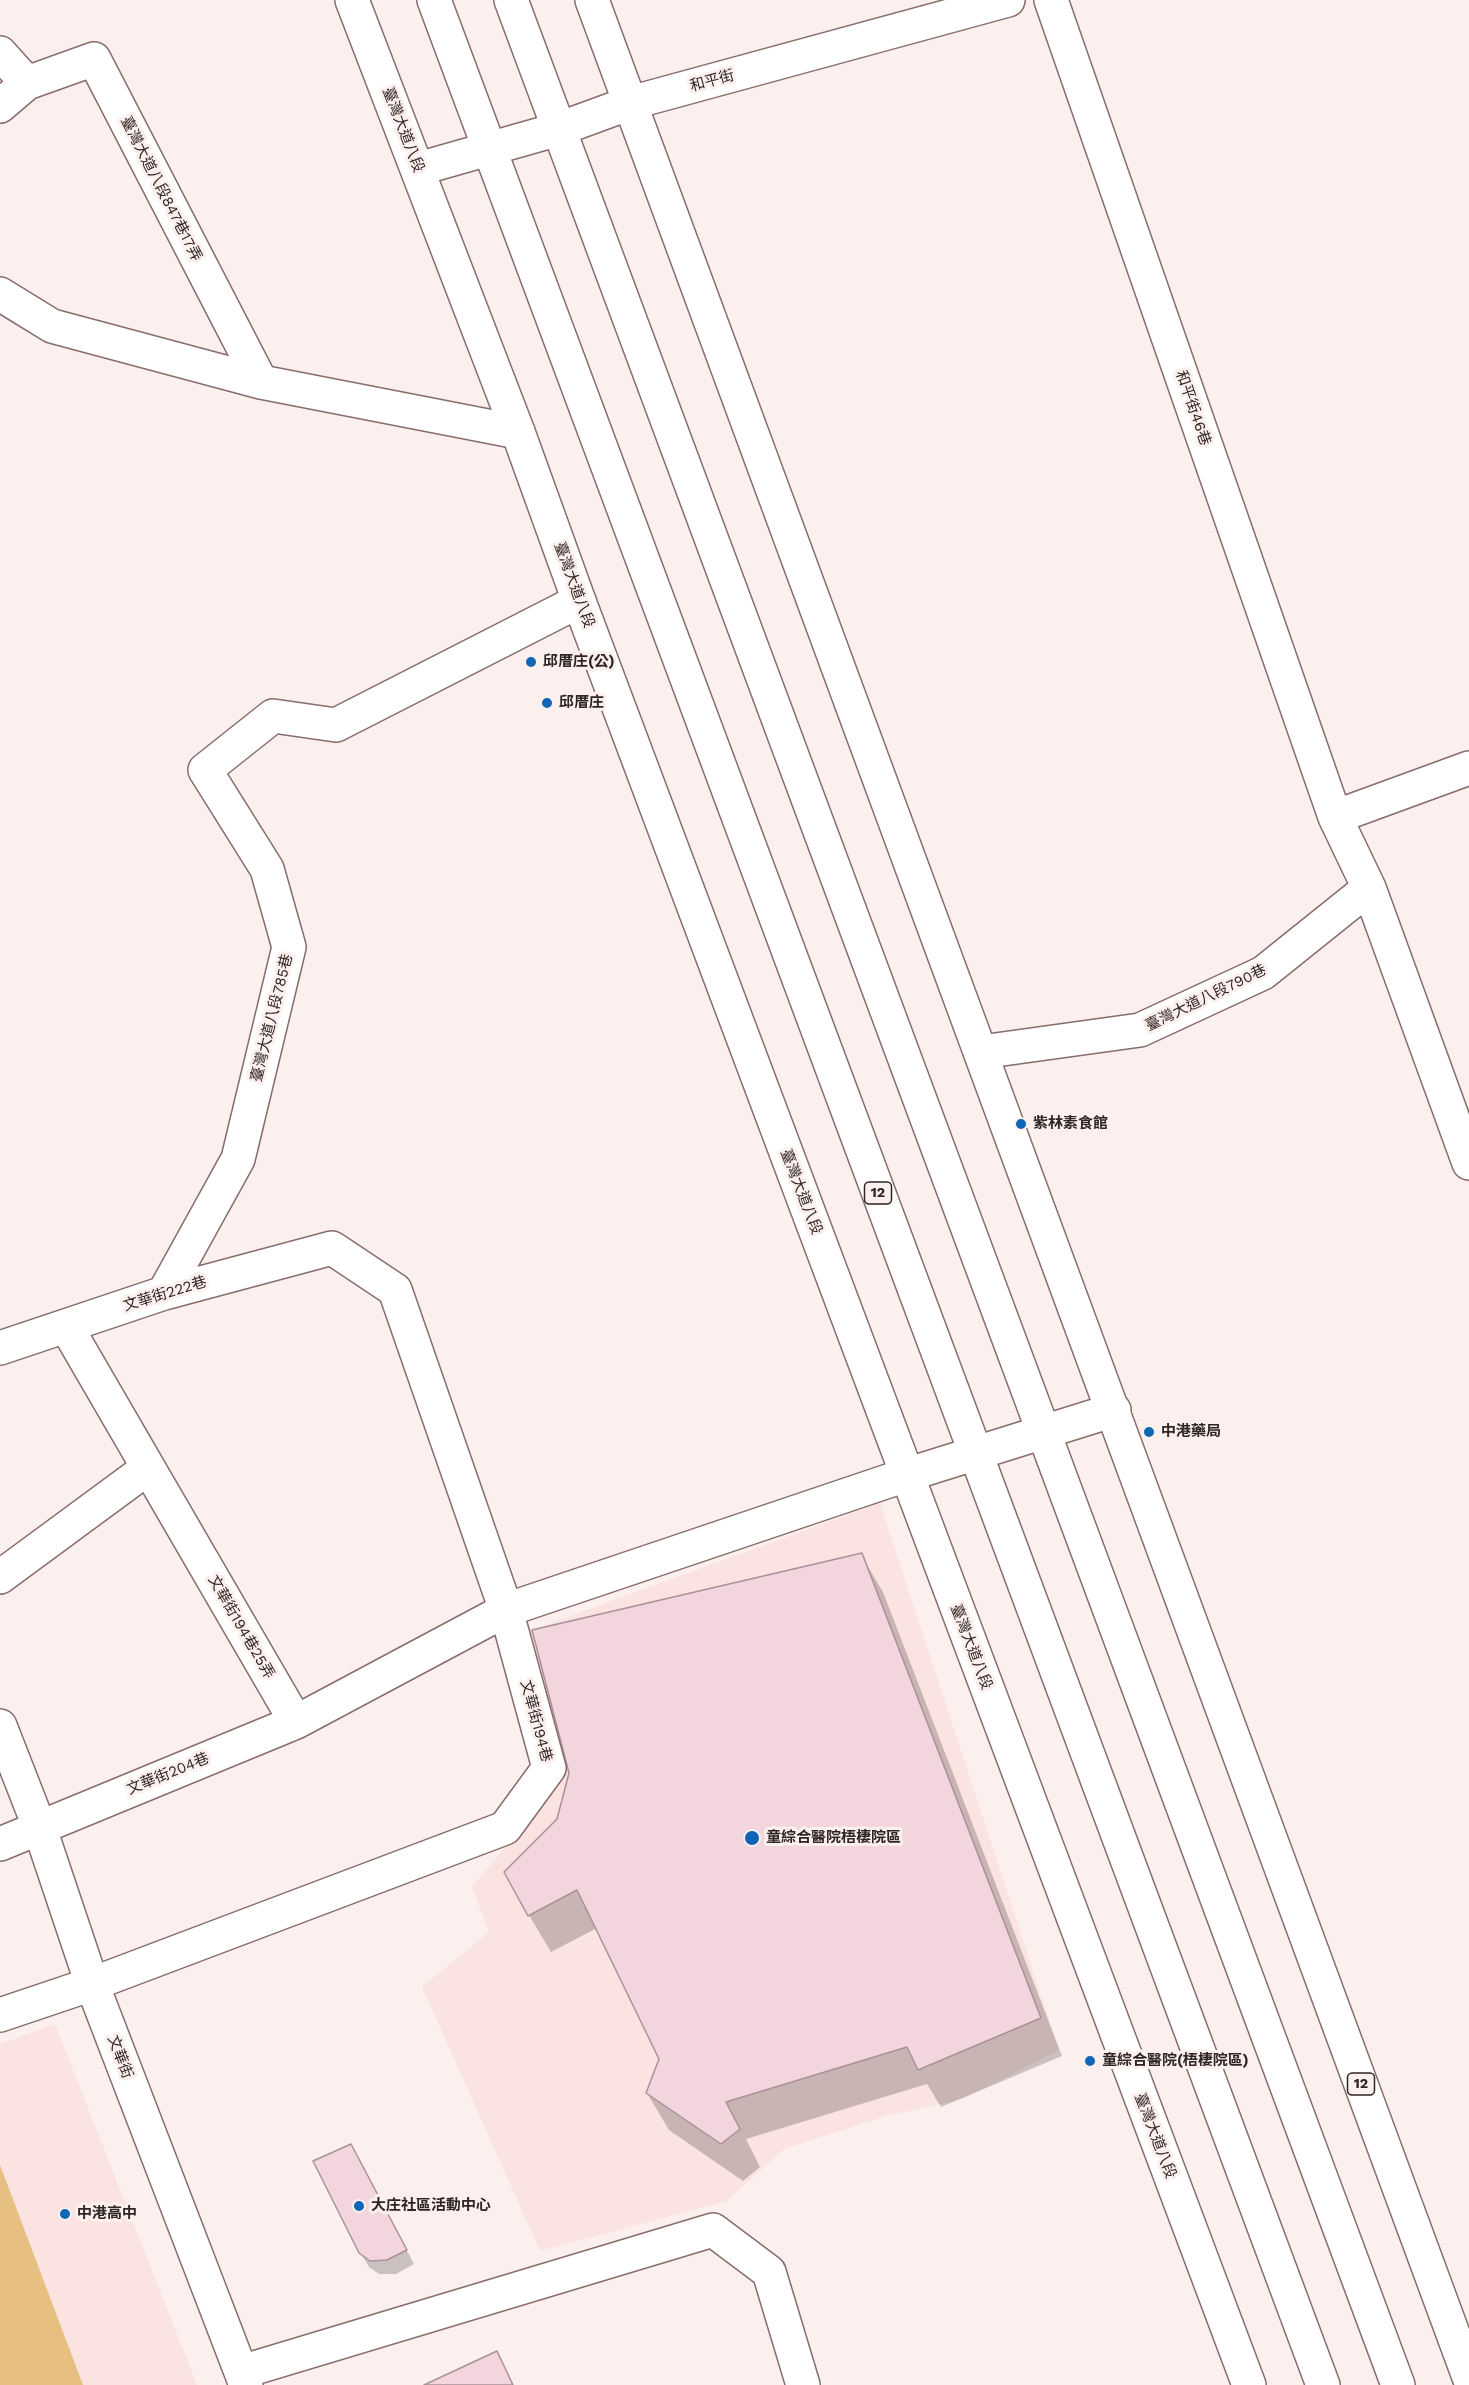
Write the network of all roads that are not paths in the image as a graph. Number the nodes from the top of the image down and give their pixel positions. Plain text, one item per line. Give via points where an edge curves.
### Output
1 (352, 0) edge
2 (434, 0) edge
3 (511, 0) edge
4 (592, 0) edge
5 (1008, 0) edge
6 (1051, 0) edge
7 (0, 53) edge
8 (27, 83) junction
9 (630, 103) junction
10 (0, 106) edge
11 (559, 129) junction
12 (489, 150) junction
13 (418, 169) junction
14 (0, 294) edge
15 (261, 382) junction
16 (518, 432) junction
17 (579, 602) junction
18 (1469, 768) edge
19 (1335, 817) junction
20 (1369, 888) junction
21 (981, 1052) junction
22 (1469, 1163) edge
23 (332, 1248) joint
24 (164, 1293) junction
25 (66, 1326) junction
26 (0, 1348) edge
27 (1114, 1410) junction
28 (1044, 1432) junction
29 (975, 1454) junction
30 (148, 1468) junction
31 (906, 1475) junction
32 (0, 1577) edge
33 (506, 1610) junction
34 (296, 1722) junction
35 (0, 1726) edge
36 (39, 1827) junction
37 (0, 1844) edge
38 (92, 1984) junction
39 (0, 2015) edge
40 (1469, 2377) edge
41 (243, 2378) edge
42 (803, 2385) edge
43 (1249, 2385) edge
44 (1323, 2385) edge
45 (1398, 2385) edge

1 - 13 main road, 臺灣大道八段
2 - 12 main road, 12
3 - 11 main road
4 - 9 main road, 12
5 - 9 main road, 和平街
6 - 19 main road, 和平街46巷
7 - 8 main road
8 - 10 main road, 臺灣大道八段847巷17弄
8 - 15 main road, 臺灣大道八段847巷17弄 via 94,59
9 - 11 main road, 和平街
9 - 21 main road, 12
11 - 12 main road, 和平街
11 - 28 main road
12 - 13 main road, 和平街
12 - 29 main road, 12
13 - 16 main road, 臺灣大道八段
14 - 15 main road via 52,326
15 - 16 main road
16 - 17 main road, 臺灣大道八段
17 - 24 main road, 臺灣大道八段785巷 via 336,725 273,716 205,770 267,869 289,947 238,1159
17 - 31 main road, 臺灣大道八段
18 - 19 main road
19 - 20 main road, 和平街46巷
20 - 21 main road, 臺灣大道八段790巷 via 1263,974 1140,1030
20 - 22 main road, 和平街46巷
21 - 27 main road, 12
23 - 24 main road, 文華街222巷
23 - 33 main road, 文華街194巷 via 395,1290
24 - 25 main road, 文華街222巷
25 - 26 main road, 文華街222巷
25 - 30 main road, 文華街194巷25弄
27 - 28 main road
27 - 40 main road, 12
28 - 29 main road
28 - 45 main road
29 - 31 main road
29 - 44 main road, 12
30 - 32 main road
30 - 34 main road, 文華街194巷25弄
31 - 33 main road
31 - 43 main road, 臺灣大道八段
33 - 34 main road
33 - 38 main road, 文華街194巷 via 549,1768 505,1828
34 - 36 main road, 文華街204巷
35 - 36 main road, 文華街
36 - 37 main road, 文華街204巷
36 - 38 main road, 文華街
38 - 39 main road
38 - 41 main road, 文華街
41 - 42 main road via 713,2230 769,2272

